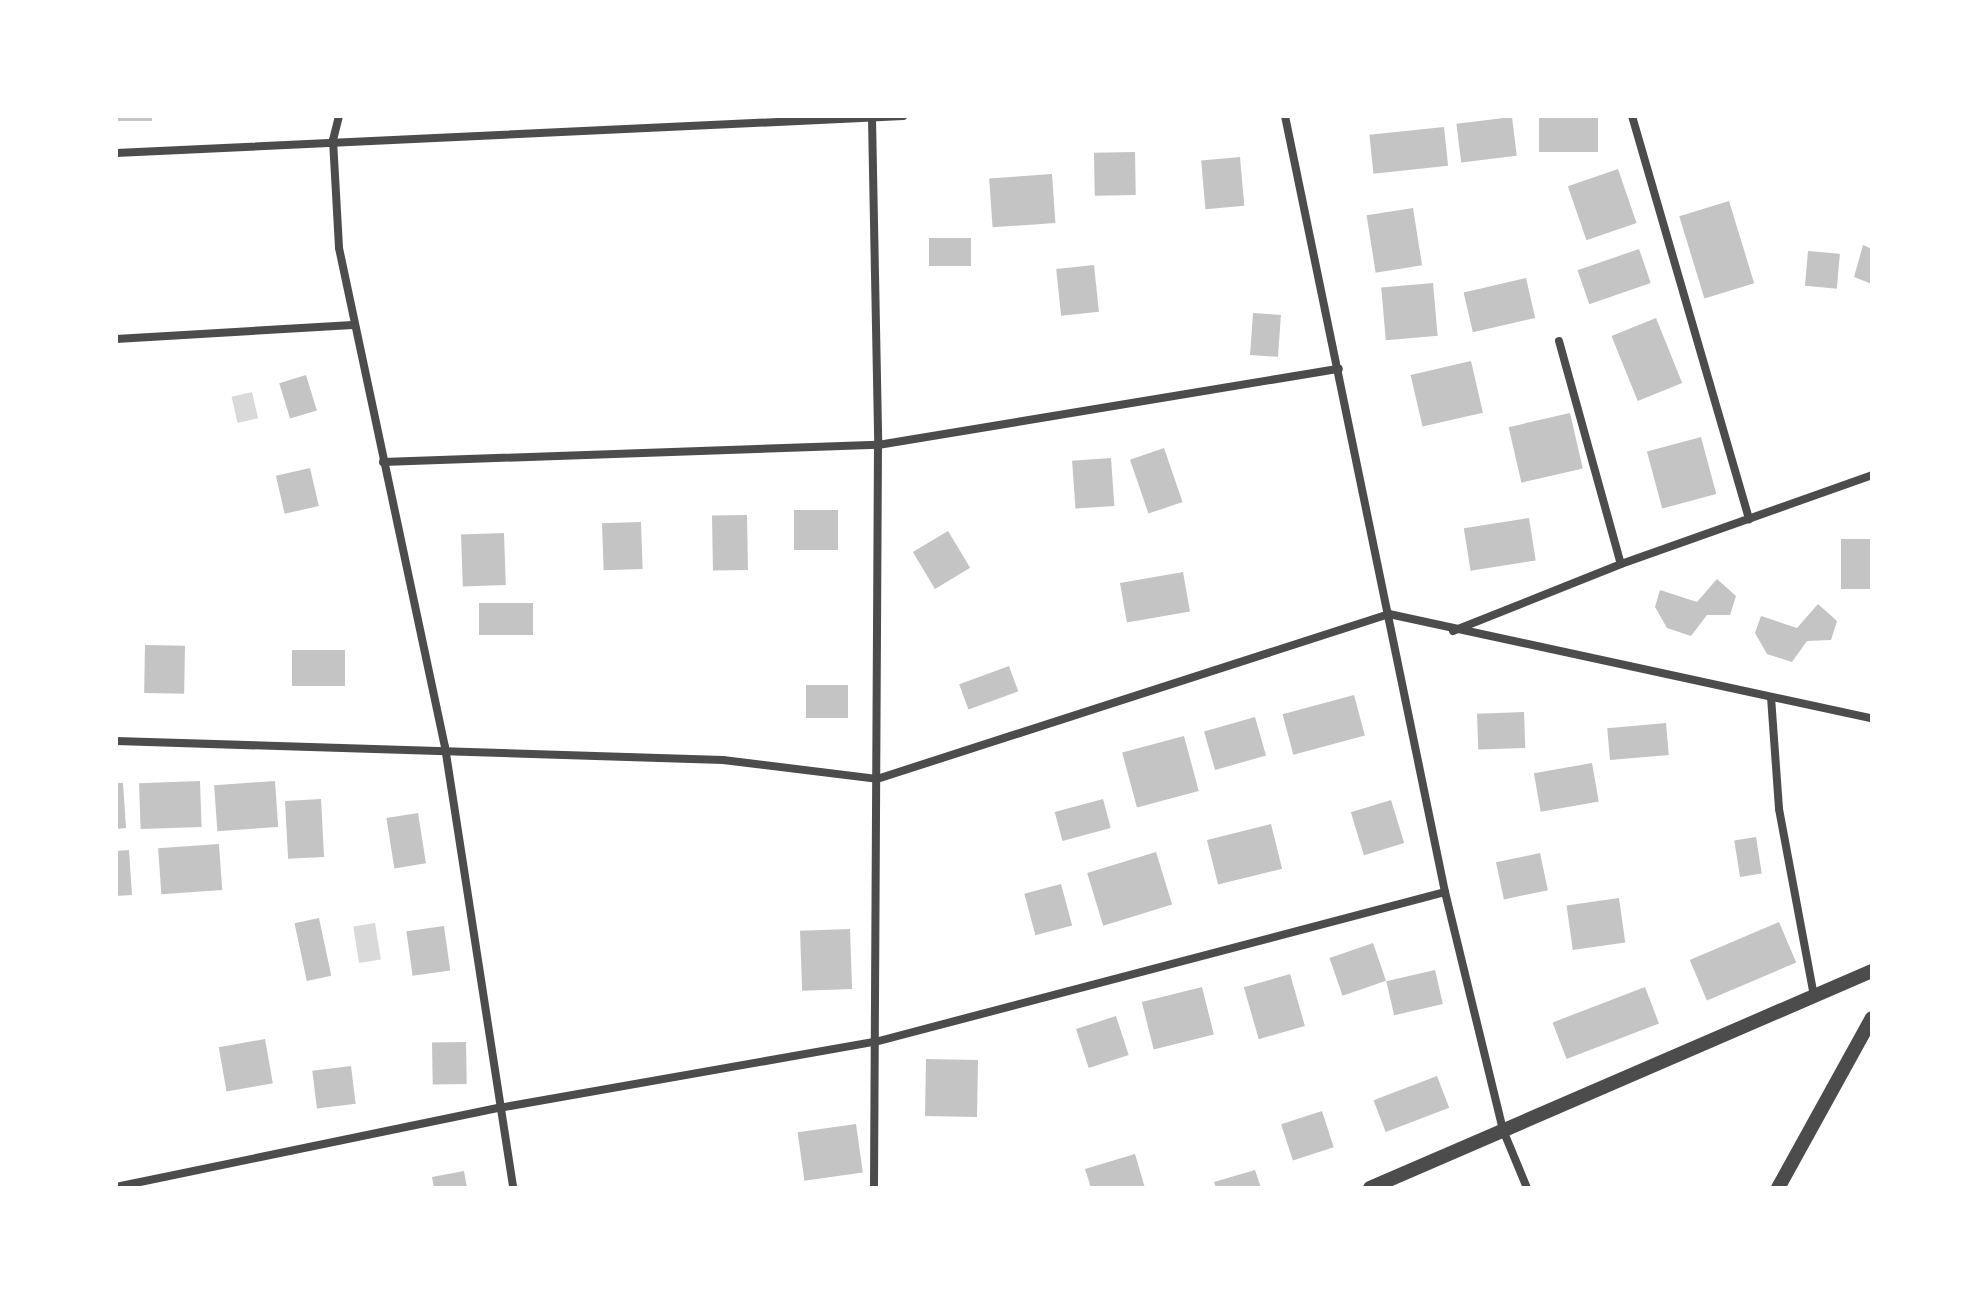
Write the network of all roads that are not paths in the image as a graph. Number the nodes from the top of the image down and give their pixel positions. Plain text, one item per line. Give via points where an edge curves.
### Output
1 (339, 116) edge
2 (903, 116) edge
3 (1285, 116) edge
4 (1632, 116) edge
5 (872, 118) junction
6 (333, 140) junction
7 (116, 153) edge
8 (353, 325) junction
9 (116, 339) edge
10 (1559, 341) dead end
11 (1339, 369) junction
12 (878, 445) junction
13 (383, 462) junction
14 (1872, 475) edge
15 (1749, 519) junction
16 (1621, 564) junction
17 (1389, 614) junction
18 (1452, 631) junction
19 (1771, 697) junction
20 (1872, 718) edge
21 (116, 741) edge
22 (445, 747) junction
23 (877, 779) junction
24 (1445, 892) junction
25 (1872, 971) edge
26 (1814, 996) junction
27 (1872, 1018) edge
28 (875, 1042) junction
29 (499, 1108) junction
30 (1503, 1130) junction
31 (116, 1187) edge
32 (513, 1188) edge
33 (874, 1188) edge
34 (1370, 1188) edge
35 (1527, 1188) edge
36 (1778, 1188) edge

1 - 6 street
2 - 5 street
3 - 11 street
4 - 15 street
5 - 6 street
5 - 12 street
6 - 7 street
6 - 8 street via 339,248
8 - 9 street
8 - 13 street
10 - 16 street
11 - 12 street
11 - 17 street
12 - 13 street
12 - 23 street
13 - 22 street
14 - 15 street
15 - 16 street
16 - 18 street
17 - 18 street
17 - 23 street
17 - 24 street
18 - 19 street
19 - 20 street
19 - 26 street via 1779,809
21 - 22 street
22 - 23 street via 723,760
22 - 29 street
23 - 28 street
24 - 28 street
24 - 30 street
25 - 26 street
26 - 30 street
27 - 36 street
28 - 29 street
28 - 33 street
29 - 31 street
29 - 32 street
30 - 34 street
30 - 35 street

